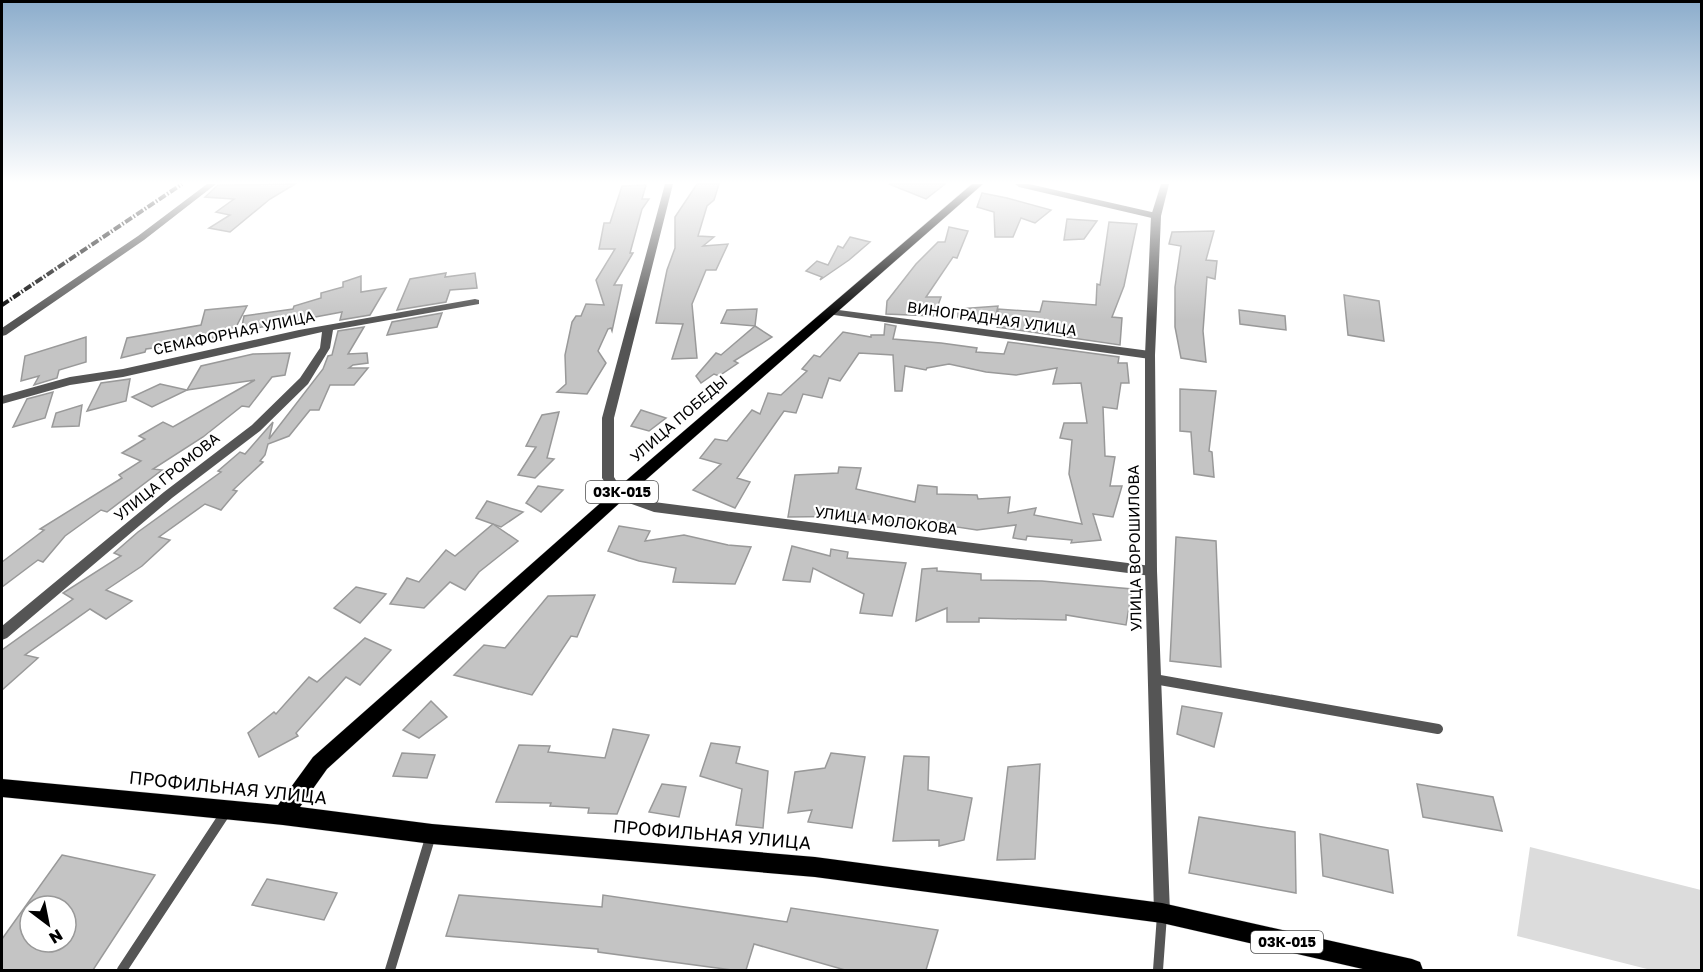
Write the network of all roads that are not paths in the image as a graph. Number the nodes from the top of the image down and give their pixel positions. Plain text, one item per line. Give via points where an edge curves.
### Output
1 (152, 229) edge
2 (657, 229) edge
3 (926, 229) edge
4 (1155, 229) edge
5 (474, 302) dead end
6 (831, 312) junction
7 (328, 328) junction
8 (2, 333) edge
9 (1150, 355) junction
10 (2, 400) edge
11 (619, 495) junction
12 (1151, 572) junction
13 (2, 634) edge
14 (1154, 679) junction
15 (1438, 729) dead end
16 (2, 788) edge
17 (226, 811) junction
18 (283, 815) junction
19 (432, 834) junction
20 (1162, 913) junction
21 (1392, 968) edge
22 (122, 970) edge
23 (390, 970) edge
24 (1158, 970) edge
25 (1412, 970) edge

1 - 8 street
2 - 11 street via 609,418 608,478
3 - 6 main road, УЛИЦА ПОБЕДЫ / 03К-015
4 - 9 street, УЛИЦА ВОРОШИЛОВА
5 - 7 street, СЕМАФОРНАЯ УЛИЦА
6 - 9 street, ВИНОГРАДНАЯ УЛИЦА
6 - 11 main road, УЛИЦА ПОБЕДЫ / 03К-015
7 - 10 street, СЕМАФОРНАЯ УЛИЦА via 70,381
7 - 13 street, УЛИЦА ГРОМОВА via 325,348 304,381 256,428 168,495
9 - 12 street, УЛИЦА ВОРОШИЛОВА
11 - 12 street, УЛИЦА МОЛОКОВА via 654,507
11 - 18 main road, УЛИЦА ПОБЕДЫ / 03К-015 via 320,764
12 - 14 street, УЛИЦА ВОРОШИЛОВА
14 - 15 lane
14 - 20 street, УЛИЦА ВОРОШИЛОВА
16 - 17 main road, ПРОФИЛЬНАЯ УЛИЦА
17 - 18 main road, ПРОФИЛЬНАЯ УЛИЦА
17 - 22 lane
18 - 19 main road, ПРОФИЛЬНАЯ УЛИЦА / 03К-015
19 - 20 main road, ПРОФИЛЬНАЯ УЛИЦА / 03К-015 via 815,867
19 - 23 lane
20 - 21 main road, ПРОФИЛЬНАЯ УЛИЦА / 03К-015
20 - 24 lane
21 - 25 main road, ПРОФИЛЬНАЯ УЛИЦА / 03К-015

